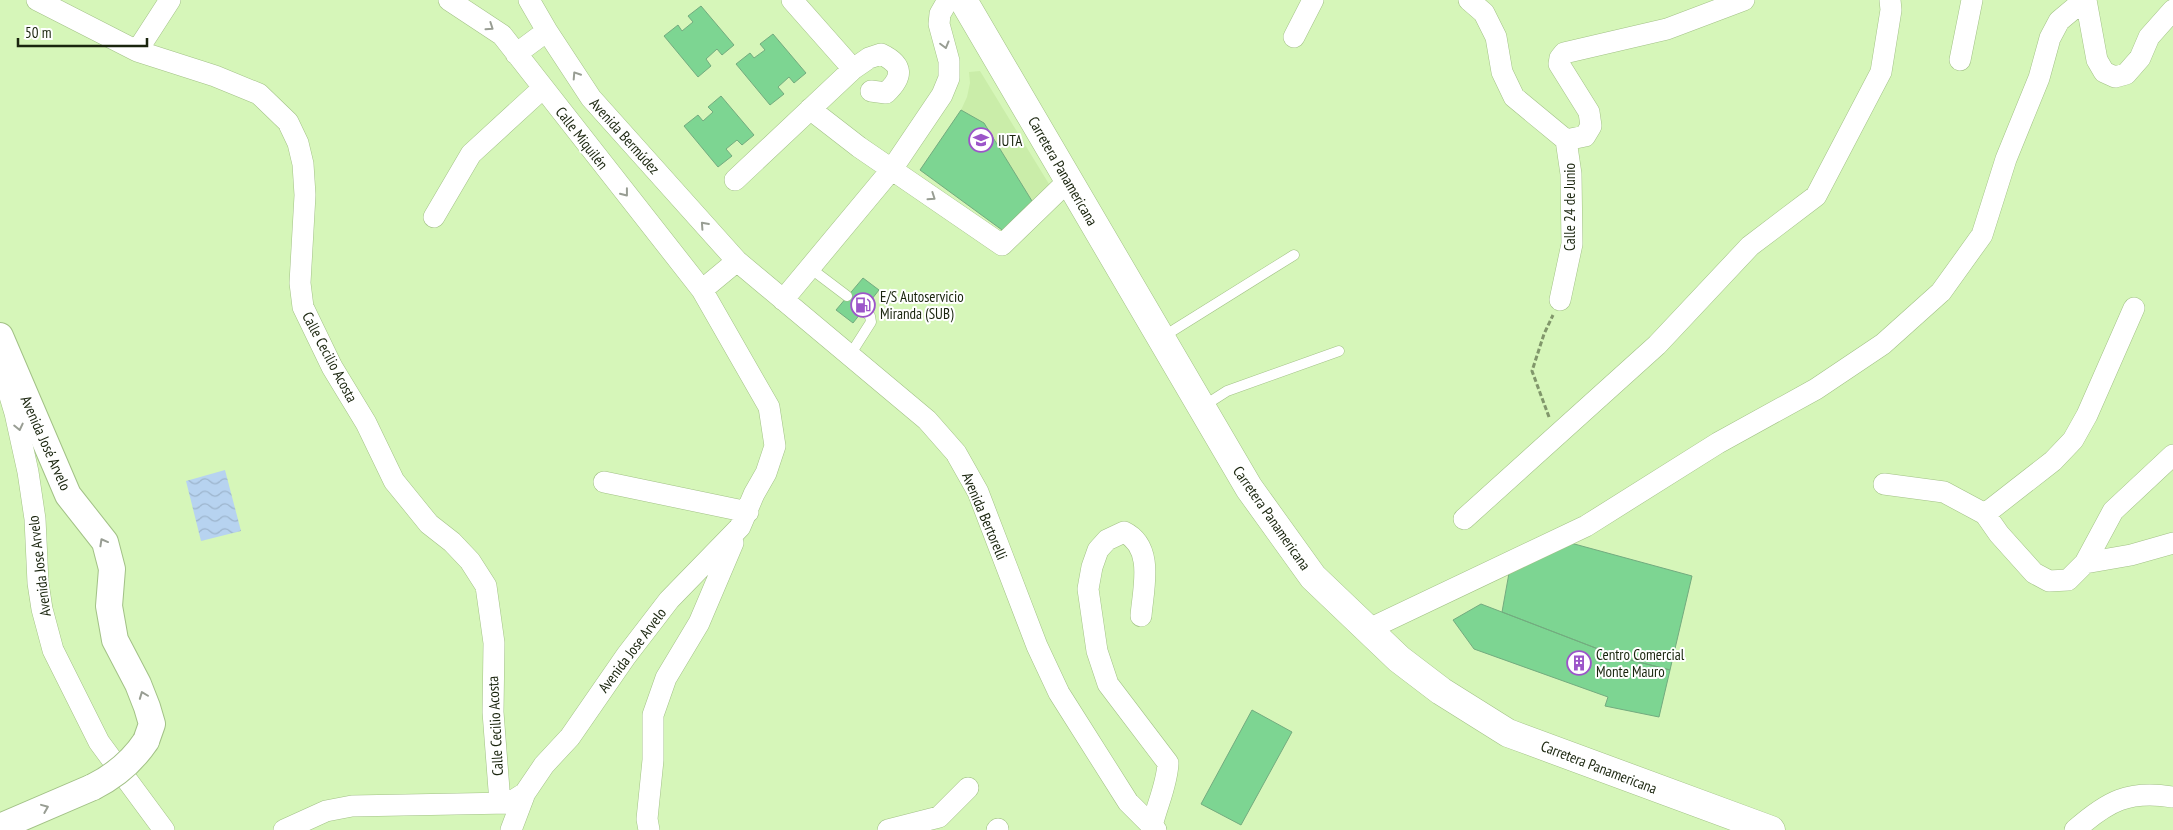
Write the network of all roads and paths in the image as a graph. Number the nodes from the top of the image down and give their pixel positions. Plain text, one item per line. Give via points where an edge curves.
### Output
1 (37, 0) edge
2 (170, 0) edge
3 (449, 0) edge
4 (529, 0) edge
5 (792, 0) edge
6 (948, 0) edge
7 (963, 0) edge
8 (1313, 0) edge
9 (1469, 0) edge
10 (1744, 0) edge
11 (1890, 0) edge
12 (1972, 0) edge
13 (2085, 0) edge
14 (2173, 10) edge
15 (547, 31) junction
16 (1294, 36) dead end
17 (137, 51) junction
18 (516, 54) junction
19 (1960, 60) dead end
20 (854, 70) junction
21 (543, 88) junction
22 (871, 91) dead end
23 (810, 109) junction
24 (1566, 140) junction
25 (892, 169) junction
26 (735, 180) dead end
27 (1068, 181) junction
28 (434, 217) dead end
29 (1294, 255) dead end
30 (737, 261) junction
31 (810, 268) junction
32 (702, 290) junction
33 (847, 296) dead end
34 (783, 300) junction
35 (1560, 300) joint
36 (2134, 308) dead end
37 (863, 310) dead end
38 (0, 336) edge
39 (1160, 338) junction
40 (1339, 351) dead end
41 (850, 355) junction
42 (0, 364) edge
43 (1201, 408) junction
44 (1556, 436) junction
45 (2173, 455) edge
46 (62, 482) junction
47 (604, 482) dead end
48 (1884, 484) dead end
49 (30, 492) junction
50 (1985, 514) junction
51 (1464, 519) dead end
52 (744, 520) junction
53 (2173, 543) edge
54 (2085, 563) junction
55 (1142, 616) dead end
56 (1367, 630) junction
57 (968, 788) dead end
58 (525, 793) junction
59 (2173, 797) edge
60 (500, 803) junction
61 (0, 827) edge
62 (1154, 828) edge
63 (164, 830) edge
64 (284, 830) edge
65 (511, 830) edge
66 (649, 830) edge
67 (888, 830) edge
68 (1771, 830) edge
69 (2075, 830) edge

1 - 17 street, Calle Cecilio Acosta
2 - 17 street
3 -> 18 street, Calle Miquilén via 502,36
4 - 15 street, Avenida Bermúdez
5 - 20 street
6 -> 25 street via 940,14 940,24 949,61 949,78 942,95
7 - 27 main road, Carretera Panamericana
8 - 16 street
9 - 24 street via 1484,13 1496,37 1502,72 1514,97
10 - 24 street via 1667,29 1564,53 1559,64 1589,112 1591,126 1584,136
11 - 44 street via 1881,72 1816,196 1750,246 1657,345
12 - 19 street
13 - 14 street via 2097,60 2104,72 2115,77 2126,74 2140,58 2149,37
13 - 56 street via 2059,21 2050,38 2039,78 2006,158 1982,235 1941,292 1883,344 1816,389 1718,443 1586,526
15 - 18 street
30 -> 15 street, Avenida Bermúdez via 591,98
17 - 60 street, Calle Cecilio Acosta via 259,94 288,122 303,164 305,195 300,283 303,307 394,481 429,524 470,561 486,586 494,643 493,712
18 - 21 street, Calle Miquilén
20 - 22 street via 869,58 882,54 895,61 900,71 897,83 886,93
20 - 23 street
21 - 28 street via 471,154
21 -> 32 street, Calle Miquilén
23 - 25 street
23 - 26 street
24 - 35 street, Calle 24 de Junio via 1571,174 1572,244
25 -> 27 street via 1002,244
25 - 31 street
27 - 39 main road, Carretera Panamericana
29 - 39 lane
30 - 32 street
30 - 34 street, Avenida Bertorelli
31 - 33 lane
31 - 34 street
32 - 52 street, Avenida Jose Arvelo via 769,407 773,424 775,446 772,458
34 - 41 street, Avenida Bertorelli
35 - 44 path via 1532,371
36 - 50 street via 2073,440 2053,461
37 - 41 lane via 871,322
38 - 46 street, Avenida José Arvelo
39 - 43 main road, Carretera Panamericana
40 - 43 lane via 1227,391
41 - 62 street, Avenida Bertorelli via 928,420 956,453 978,492 1058,693 1128,802
42 -> 49 street, Avenida Jose Arvelo via 21,436
43 - 56 main road, Carretera Panamericana via 1249,488 1313,577
44 - 51 street
45 - 54 street via 2113,511
46 - 49 street
61 -> 46 street, Avenida José Arvelo, bridge via 93,787 121,770 137,755 152,724 138,684 115,640 109,606 112,569 105,542 68,495
47 - 52 street
48 - 50 street via 1944,492
49 - 63 street, Avenida Jose Arvelo via 38,584 53,650 99,742
50 - 54 street via 2034,574 2049,581 2068,580
52 - 58 street, Avenida Jose Arvelo via 669,600 570,737 544,765
52 - 66 street via 699,622 666,678 653,715 654,760 647,819
53 - 54 street
55 - 62 street via 1143,552 1138,543 1124,532 1107,540 1098,550 1088,589 1098,651 1108,684 1168,763
56 - 68 main road, Carretera Panamericana via 1442,691 1508,733
57 - 67 street via 939,817
58 - 60 street via 509,803
58 - 65 street, Avenida Jose Arvelo
59 - 69 street via 2141,795 2118,799
60 - 64 street via 352,806 326,811

